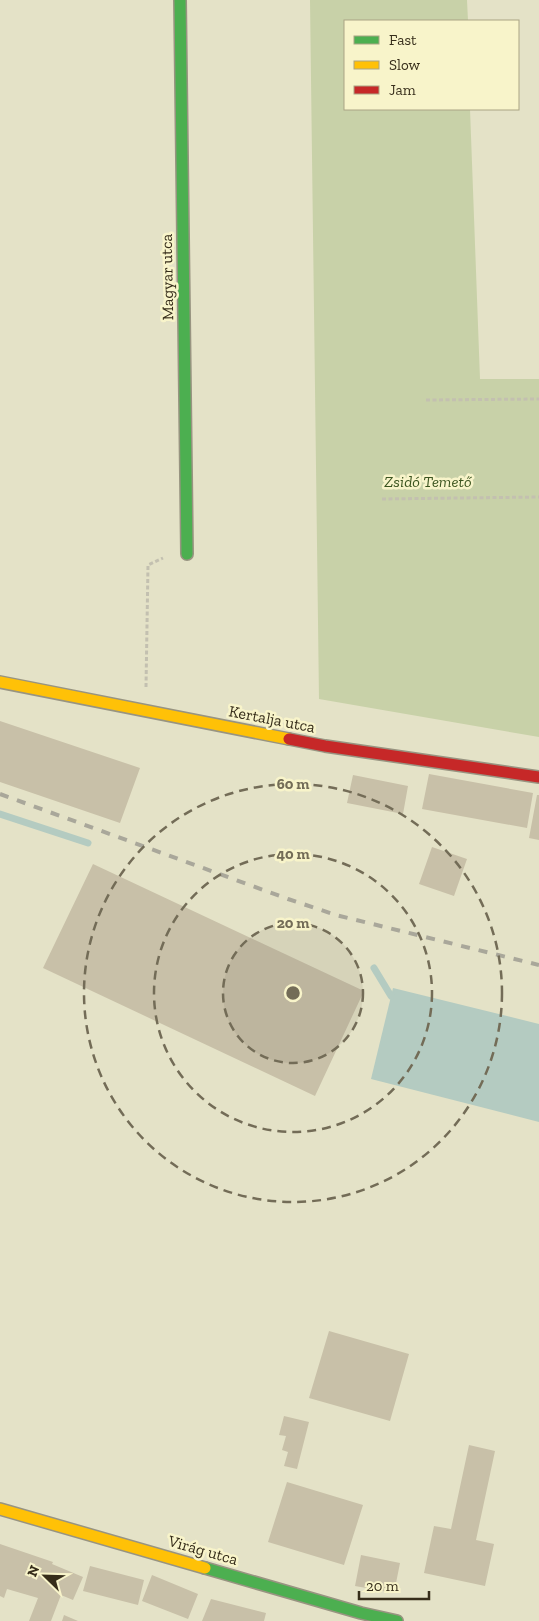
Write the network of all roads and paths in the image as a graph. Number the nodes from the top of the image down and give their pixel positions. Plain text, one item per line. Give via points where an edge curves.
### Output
1 (180, 0) edge
2 (539, 399) edge
3 (426, 400) dead end
4 (539, 498) edge
5 (382, 499) dead end
6 (187, 554) dead end
7 (148, 565) dead end
8 (0, 682) edge
9 (145, 710) junction
10 (539, 776) edge
11 (0, 1509) edge
12 (397, 1621) edge

1 - 6 street, Magyar utca
2 - 3 path
4 - 5 path
7 - 9 path
8 - 9 street, Kertalja utca
9 - 10 street, Kertalja utca via 325,746
11 - 12 street, Virág utca

